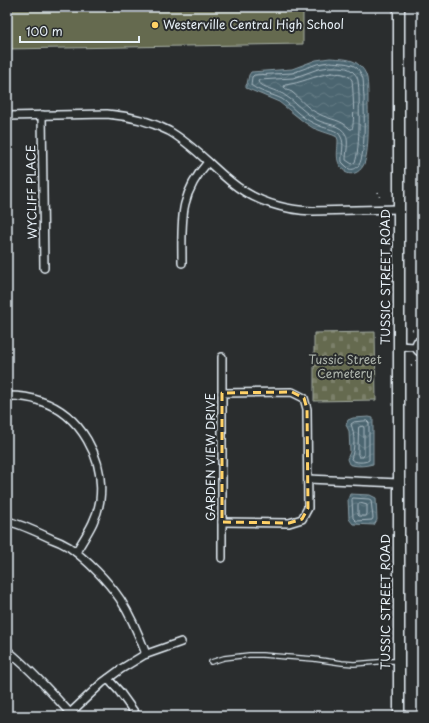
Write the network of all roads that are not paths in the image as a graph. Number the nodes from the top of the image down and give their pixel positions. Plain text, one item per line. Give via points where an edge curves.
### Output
1 (399, 7) edge
2 (42, 115) junction
3 (7, 116) edge
4 (208, 162) junction
5 (399, 209) junction
6 (182, 263) dead end
7 (44, 268) dead end
8 (422, 340) edge
9 (399, 346) junction
10 (415, 347) junction
11 (422, 353) edge
12 (222, 357) dead end
13 (222, 393) junction
14 (7, 396) edge
15 (308, 479) junction
16 (399, 483) junction
17 (7, 521) edge
18 (222, 522) junction
19 (76, 552) junction
20 (222, 558) dead end
21 (181, 642) dead end
22 (7, 650) edge
23 (146, 654) junction
24 (399, 661) junction
25 (211, 662) dead end
26 (108, 679) junction
27 (69, 715) edge
28 (137, 716) edge
29 (399, 716) edge

1 - 5 main road, TUSSIC STREET ROAD
2 - 3 street
2 - 4 street via 107,114 138,119 180,138
2 - 7 street, WYCLIFF PLACE
4 - 5 street via 243,190 264,201 287,208 314,211
4 - 6 street via 192,183 187,195 182,221
5 - 9 main road, TUSSIC STREET ROAD
8 - 10 street via 417,342
9 - 10 street
9 - 16 main road, TUSSIC STREET ROAD
10 - 11 street
12 - 13 street, GARDEN VIEW DRIVE
13 - 15 street via 292,392 304,398 307,409
13 - 18 street, GARDEN VIEW DRIVE
14 - 19 street via 40,400 50,404 80,429 93,450 100,476 100,501 92,526
15 - 16 street
15 - 18 street via 308,508 302,519 289,523
16 - 24 main road, TUSSIC STREET ROAD
17 - 19 street via 28,527
18 - 20 street, GARDEN VIEW DRIVE
19 - 23 street via 94,568 119,598 130,616
21 - 23 street
22 - 27 street via 47,687
23 - 26 street
24 - 25 lane via 354,664 249,655
24 - 29 main road, TUSSIC STREET ROAD
26 - 27 street
26 - 28 street

